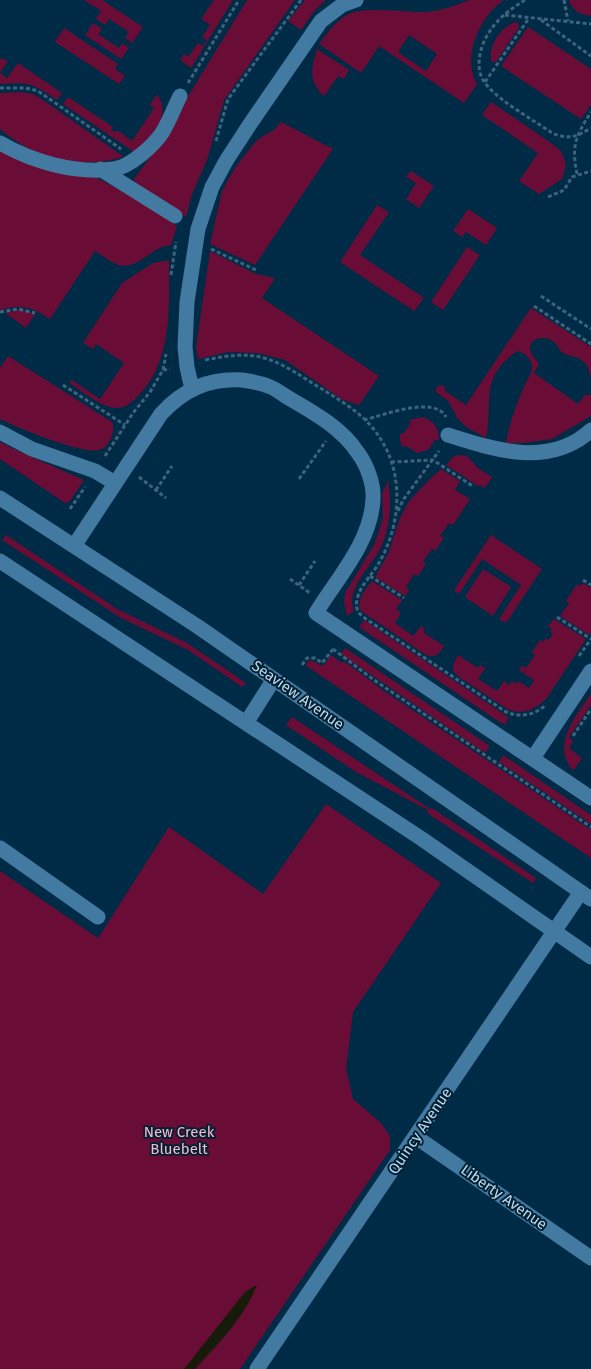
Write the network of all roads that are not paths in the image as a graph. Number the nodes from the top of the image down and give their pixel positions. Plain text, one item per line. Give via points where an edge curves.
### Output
1 (356, 0) edge
2 (180, 96) road end
3 (0, 143) edge
4 (100, 169) junction
5 (174, 216) dead end
6 (192, 389) junction
7 (591, 430) edge
8 (0, 432) edge
9 (448, 435) road end
10 (115, 483) junction
11 (0, 498) edge
12 (74, 546) junction
13 (0, 562) edge
14 (591, 671) edge
15 (274, 679) junction
16 (246, 723) junction
17 (533, 758) junction
18 (591, 798) edge
19 (0, 848) edge
20 (586, 896) edge
21 (98, 917) dead end
22 (554, 932) junction
23 (591, 957) edge
24 (416, 1137) junction
25 (591, 1258) edge
26 (257, 1369) edge

1 - 6 street via 342,5 321,21 250,124 212,188 198,229 187,302 185,347
2 - 4 street via 162,134 135,159 114,169
3 - 4 street via 44,162
4 - 5 street
6 - 10 street via 161,414
6 - 17 street via 217,381 242,380 268,385 335,427 358,453 372,483 371,518 363,541 316,612
7 - 9 street via 560,447 522,454 492,449
8 - 10 street via 32,449 95,471
10 - 12 street
11 - 12 street, Seaview Avenue
12 - 15 street, Seaview Avenue
13 - 16 street
14 - 17 street
15 - 16 street
15 - 20 street, Seaview Avenue
16 - 22 street via 422,839
17 - 18 street
19 - 21 street
20 - 22 street, Quincy Avenue
22 - 23 street
22 - 24 street, Quincy Avenue
24 - 25 street, Liberty Avenue
24 - 26 street, Quincy Avenue

